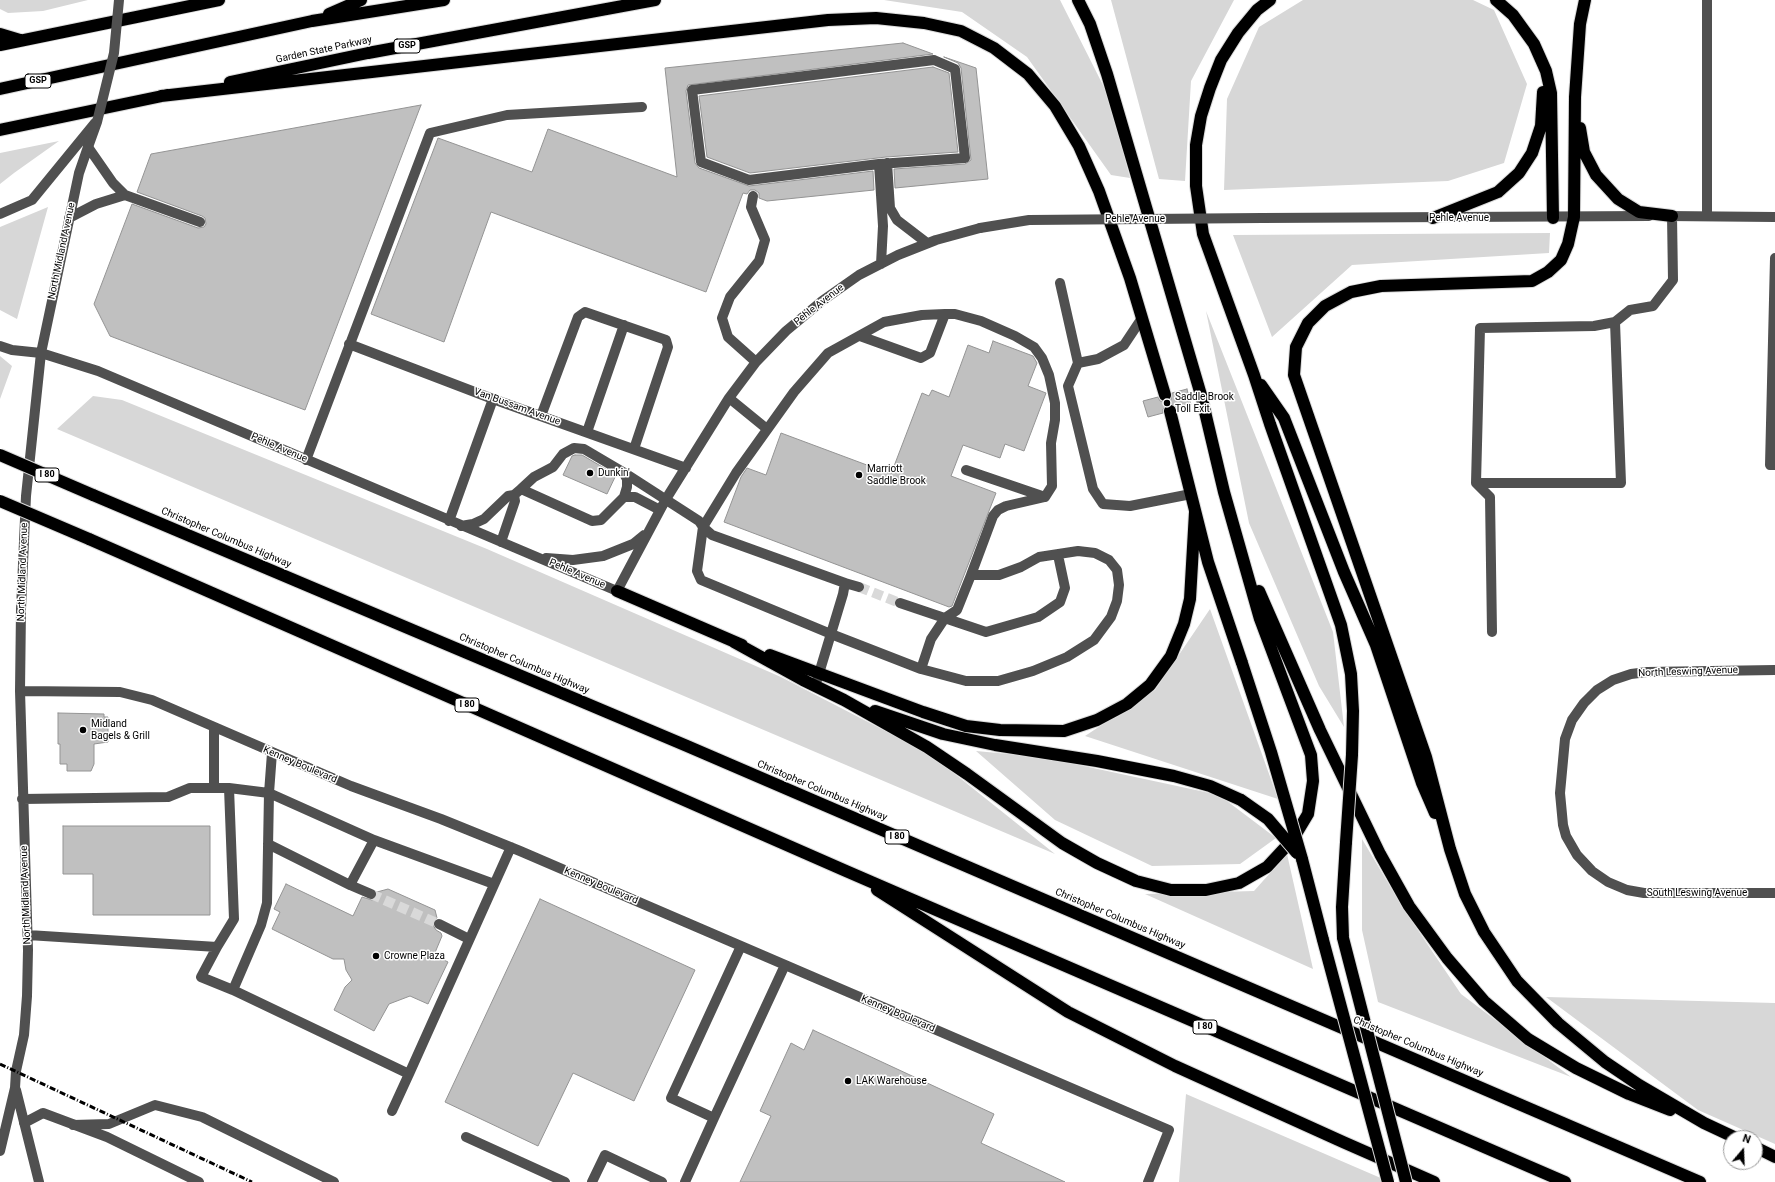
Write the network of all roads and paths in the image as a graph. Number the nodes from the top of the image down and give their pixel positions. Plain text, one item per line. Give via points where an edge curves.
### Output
1 (119, 0) edge
2 (219, 0) edge
3 (361, 0) edge
4 (444, 0) edge
5 (655, 0) edge
6 (1078, 0) edge
7 (1270, 0) edge
8 (1274, 0) edge
9 (1496, 0) edge
10 (1585, 0) edge
11 (1707, 0) edge
12 (1257, 10) junction
13 (312, 21) junction
14 (0, 34) edge
15 (21, 40) junction
16 (1534, 44) junction
17 (0, 45) edge
18 (0, 89) edge
19 (161, 96) junction
20 (1575, 97) junction
21 (642, 107) dead end
22 (97, 122) junction
23 (0, 130) edge
24 (88, 147) junction
25 (883, 163) junction
26 (125, 195) junction
27 (753, 196) dead end
28 (0, 214) edge
29 (1672, 216) junction
30 (1707, 216) junction
31 (1574, 217) junction
32 (1775, 217) edge
33 (69, 218) junction
34 (1433, 218) junction
35 (1553, 218) junction
36 (200, 222) dead end
37 (927, 243) junction
38 (1775, 258) edge
39 (881, 264) junction
40 (1060, 283) dead end
41 (945, 314) junction
42 (1142, 318) junction
43 (1616, 322) junction
44 (624, 325) junction
45 (860, 336) junction
46 (350, 344) junction
47 (0, 346) edge
48 (41, 353) junction
49 (756, 362) junction
50 (1078, 363) junction
51 (1254, 375) junction
52 (1165, 395) dead end
53 (730, 398) junction
54 (493, 399) junction
55 (1170, 411) dead end
56 (541, 416) junction
57 (767, 429) junction
58 (587, 432) junction
59 (634, 449) junction
60 (0, 455) edge
61 (306, 460) junction
62 (1773, 465) edge
63 (686, 468) junction
64 (966, 470) dead end
65 (623, 472) junction
66 (1476, 484) junction
67 (518, 492) junction
68 (1191, 494) junction
69 (1045, 497) junction
70 (624, 498) junction
71 (666, 499) junction
72 (0, 501) edge
73 (660, 510) junction
74 (1195, 512) junction
75 (449, 521) junction
76 (461, 526) junction
77 (703, 527) junction
78 (647, 532) junction
79 (501, 542) junction
80 (1240, 550) junction
81 (1058, 555) junction
82 (537, 557) junction
83 (971, 575) junction
84 (845, 583) junction
85 (859, 587) tunnel mouth
86 (617, 591) junction
87 (900, 603) tunnel mouth
88 (945, 618) junction
89 (1492, 632) dead end
90 (831, 634) junction
91 (734, 642) junction
92 (921, 669) junction
93 (1775, 670) edge
94 (819, 674) junction
95 (815, 686) junction
96 (20, 691) junction
97 (844, 700) junction
98 (214, 728) junction
99 (272, 753) junction
100 (214, 788) junction
101 (229, 788) junction
102 (269, 793) junction
103 (1560, 793) joint
104 (22, 799) junction
105 (374, 840) junction
106 (268, 844) junction
107 (511, 847) junction
108 (1450, 849) junction
109 (1302, 859) junction
110 (846, 870) junction
111 (494, 884) junction
112 (350, 885) junction
113 (1775, 893) edge
114 (371, 894) tunnel mouth
115 (439, 924) tunnel mouth
116 (28, 935) junction
117 (469, 939) junction
118 (741, 946) junction
119 (216, 947) junction
120 (785, 965) junction
121 (233, 990) junction
122 (409, 1074) junction
123 (15, 1088) junction
124 (392, 1111) dead end
125 (714, 1118) junction
126 (24, 1123) junction
127 (1704, 1123) junction
128 (73, 1125) junction
129 (1723, 1132) edge
130 (466, 1137) dead end
131 (0, 1151) edge
132 (1763, 1151) edge
133 (1775, 1157) edge
134 (39, 1182) edge
135 (199, 1182) edge
136 (334, 1182) edge
137 (565, 1182) edge
138 (592, 1182) edge
139 (662, 1182) edge
140 (685, 1182) edge
141 (1148, 1182) edge
142 (1388, 1182) edge
143 (1406, 1182) edge
144 (1434, 1182) edge
145 (1565, 1182) edge
146 (1700, 1182) edge

1 - 22 street, North Midland Avenue, bridge via 114,53
2 - 15 highway
3 - 13 highway
4 - 13 highway, GSP
5 - 19 highway, Garden State Parkway / GSP via 368,53
6 - 80 highway via 1090,24 1107,74 1202,395
7 - 12 highway
8 - 12 highway
9 - 16 highway via 1513,16
10 - 20 highway via 1580,24
11 - 30 street
12 - 51 highway via 1221,60 1201,116 1196,145 1196,186 1203,234
13 - 18 highway, GSP
14 - 15 highway
15 - 17 highway
16 - 34 highway via 1544,100 1542,126 1532,153 1519,173 1498,192
16 - 35 highway via 1546,71 1551,93
19 - 23 highway, Garden State Parkway / GSP
19 - 42 highway via 828,20 876,18 924,23 961,31 994,48 1028,74 1055,106 1079,146 1099,192
20 - 29 highway via 1584,152 1596,175 1618,199 1639,212
20 - 31 highway
21 - 46 street via 507,115 430,133
22 - 24 street, North Midland Avenue, bridge
22 - 28 street via 32,200
24 - 26 street via 113,183
24 - 33 street, North Midland Avenue
25 - 25 street via 965,158 956,69 934,60 692,90 701,162 750,180
25 - 37 street via 890,208 897,220
25 - 39 street
26 - 33 street via 96,204
26 - 36 street
27 - 49 street via 750,207 765,240 759,261 730,297 722,318 728,337
29 - 30 street, Pehle Avenue
29 - 31 street, Pehle Avenue
29 - 43 street via 1673,280 1654,306 1630,310
30 - 32 street, Pehle Avenue
31 - 35 street, Pehle Avenue
31 - 108 highway via 1568,244 1561,260 1548,272 1532,281 1381,286 1351,292 1325,306 1308,323 1296,347 1294,375 1426,757
33 - 48 street, North Midland Avenue
34 - 35 street, Pehle Avenue
34 - 37 street, Pehle Avenue, bridge via 1028,220 980,228
37 - 39 street, Pehle Avenue
38 - 62 street
39 - 49 street, Pehle Avenue via 859,275 822,300 786,331
40 - 50 street
41 - 45 street via 884,322
41 - 45 street via 930,353 921,358
41 - 69 street via 981,321 1016,336 1034,347 1042,358 1049,375 1055,403 1051,443 1052,486
42 - 50 street via 1124,345 1098,359
42 - 52 highway
43 - 66 street via 1594,326 1480,328
43 - 66 street via 1621,483
44 - 56 street via 585,312 578,317
44 - 58 street
44 - 59 street via 666,340 668,347
45 - 57 street via 828,353 794,392
46 - 54 street, Van Bussam Avenue
46 - 61 street
47 - 48 street, Pehle Avenue
48 - 61 street, Pehle Avenue via 98,371
48 - 96 street, North Midland Avenue via 26,511
49 - 53 street, Pehle Avenue
50 - 68 street via 1068,386 1092,489 1103,504 1130,506
51 - 108 highway via 1284,418 1344,572 1376,645 1422,783
51 - 143 highway, bridge via 1341,625 1351,674 1352,755 1342,907 1343,938
53 - 57 street
53 - 63 street, Pehle Avenue
54 - 56 street, Van Bussam Avenue
54 - 75 street
55 - 68 highway
56 - 58 street, Van Bussam Avenue
57 - 77 street
58 - 59 street, Van Bussam Avenue
59 - 63 street, Van Bussam Avenue
60 - 146 highway, Christopher Columbus Highway / I 80, bridge via 687,746
61 - 75 street, Pehle Avenue
63 - 71 street, Pehle Avenue
64 - 69 street
65 - 67 street via 584,449 574,448 563,454 553,467 534,477
65 - 70 street via 627,487
65 - 71 street
66 - 89 street via 1490,497
67 - 70 street via 592,521 601,520
67 - 76 street via 508,496 484,519
67 - 79 street
68 - 74 highway
69 - 83 street via 998,510 993,516
70 - 73 street via 635,497
71 - 73 street, Pehle Avenue
71 - 77 street via 699,521
72 - 110 highway, I 80, bridge
73 - 78 street, Pehle Avenue
74 - 94 highway via 1190,599 1184,624 1170,656 1150,685 1127,704 1097,720 1064,732 1007,731 966,726
74 - 109 highway, bridge via 1208,562
75 - 76 street, Pehle Avenue
76 - 79 street, Pehle Avenue
77 - 84 street via 712,535
77 - 90 street via 697,571 702,580
78 - 82 street via 633,544 603,556 573,560
78 - 86 street, Pehle Avenue
79 - 82 street, Pehle Avenue
80 - 97 highway via 1260,619 1311,755 1313,781 1308,814 1293,839 1267,867 1239,883 1206,890 1171,890 1136,881 1097,863 1062,843 927,747
80 - 127 highway via 1320,730 1380,854 1409,906 1447,958 1484,1001 1528,1039 1576,1068 1629,1094
81 - 83 street via 1039,557 1021,567 999,574
81 - 88 street via 1065,588 1060,602 1038,617 986,632
81 - 92 street via 1078,551 1095,553 1109,560 1117,570 1117,601 1111,617 1094,640 1067,657 1034,671 998,681 966,681
82 - 86 street, Pehle Avenue
83 - 88 street via 956,610
84 - 85 street
84 - 90 street
86 - 91 highway
87 - 88 street
88 - 92 street via 931,639
90 - 92 street
90 - 94 street
91 - 94 highway
91 - 95 highway
93 - 103 street, North Leswing Avenue via 1647,672 1614,680 1597,690 1572,720 1565,739
94 - 95 street
95 - 97 highway
96 - 98 street, Kenney Boulevard via 120,692 152,700
96 - 104 street, North Midland Avenue
97 - 109 highway, bridge via 943,734 1097,761 1210,786 1241,800 1268,819
98 - 99 street, Kenney Boulevard
98 - 100 street
99 - 102 street
99 - 107 street, Kenney Boulevard
100 - 101 street
100 - 104 street via 190,788 168,798
101 - 102 street
101 - 119 street via 234,919
102 - 105 street
102 - 106 street
103 - 113 street, South Leswing Avenue via 1566,836 1577,855 1592,871 1608,882 1644,894
104 - 116 street, North Midland Avenue
105 - 111 street
105 - 112 street
106 - 112 street
106 - 121 street via 267,903 262,925
107 - 111 street
107 - 118 street, Kenney Boulevard
108 - 127 highway via 1465,894 1484,932 1517,981 1558,1023 1605,1062
109 - 142 highway, bridge
110 - 144 highway via 1068,1012 1175,1066
110 - 145 highway, I 80
111 - 117 street
112 - 114 street
115 - 117 street
116 - 119 street
116 - 123 street, North Midland Avenue via 24,1035
117 - 122 street
118 - 120 street, Kenney Boulevard
118 - 125 street via 671,1098
119 - 121 street via 201,977
120 - 125 street
120 - 141 street, Kenney Boulevard via 1169,1130
121 - 122 street
122 - 124 street
123 - 126 street
123 - 131 street, North Midland Avenue
125 - 140 street
126 - 128 street via 42,1113
126 - 134 street
127 - 129 highway
128 - 135 street via 107,1137
128 - 136 street via 109,1124 155,1105 202,1117
130 - 137 street
132 - 133 highway
138 - 139 street via 605,1155

